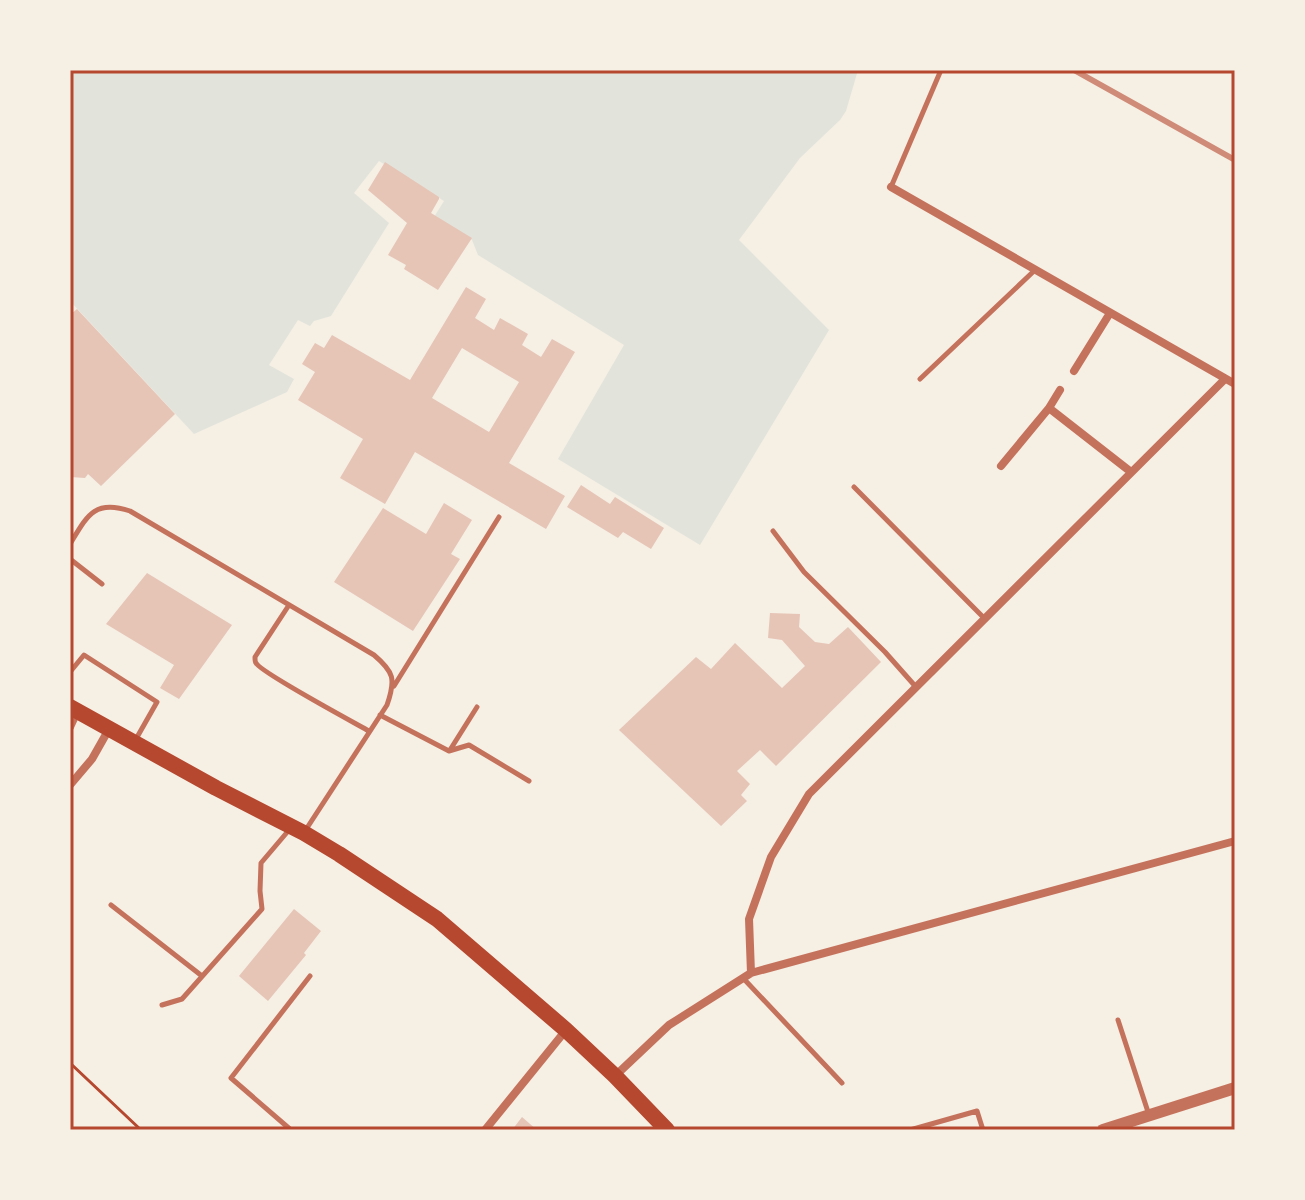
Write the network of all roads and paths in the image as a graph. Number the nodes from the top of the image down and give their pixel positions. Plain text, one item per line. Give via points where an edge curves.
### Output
1 (941, 70) edge
2 (891, 187) joint
3 (1035, 270) junction
4 (1110, 313) junction
5 (1074, 371) dead end
6 (920, 379) dead end
7 (1225, 379) junction
8 (1235, 384) edge
9 (1060, 390) dead end
10 (1049, 408) junction
11 (1001, 466) dead end
12 (1131, 472) junction
13 (854, 487) dead end
14 (499, 517) dead end
15 (773, 531) dead end
16 (70, 544) edge
17 (70, 559) edge
18 (102, 584) dead end
19 (289, 605) junction
20 (985, 619) junction
21 (70, 672) edge
22 (394, 686) junction
23 (916, 687) junction
24 (477, 707) dead end
25 (72, 715) edge
26 (380, 715) junction
27 (109, 729) junction
28 (369, 731) junction
29 (134, 743) junction
30 (449, 751) junction
31 (529, 781) dead end
32 (70, 785) edge
33 (298, 830) junction
34 (1235, 841) edge
35 (111, 905) dead end
36 (747, 975) junction
37 (202, 976) junction
38 (310, 976) dead end
39 (162, 1005) dead end
40 (1118, 1020) dead end
41 (566, 1030) junction
42 (70, 1063) edge
43 (615, 1076) junction
44 (842, 1083) dead end
45 (1235, 1088) edge
46 (1149, 1115) junction
47 (141, 1130) edge
48 (291, 1130) edge
49 (485, 1130) edge
50 (667, 1130) edge
51 (910, 1130) edge
52 (983, 1130) edge
53 (1103, 1130) edge

1 - 2 lane
2 - 3 street
3 - 4 street
3 - 6 lane
4 - 5 street
4 - 7 street
7 - 8 street
7 - 12 street
9 - 10 street
10 - 11 street
10 - 12 street
12 - 20 street
13 - 20 lane
14 - 22 lane
15 - 23 lane via 804,572
16 - 19 lane via 85,520 113,506
17 - 18 lane
19 - 22 lane via 374,655 389,668
19 - 28 lane via 255,657 257,665
20 - 23 street
21 - 29 lane via 84,655 157,702
22 - 26 lane
23 - 36 street via 809,794 771,857 749,919
24 - 30 lane
25 - 27 highway
26 - 28 lane
26 - 30 lane
27 - 29 highway
27 - 32 street
28 - 33 lane
29 - 33 highway
30 - 31 lane via 469,745
33 - 37 lane via 261,863 262,909
33 - 41 highway via 437,919
34 - 36 street
35 - 37 lane
36 - 43 street via 669,1025
36 - 44 lane
37 - 39 lane via 182,999
38 - 48 lane via 231,1078
40 - 46 lane
41 - 43 highway
41 - 49 street
42 - 47 path
43 - 50 highway
45 - 46 street
46 - 53 street
51 - 52 lane via 977,1111

